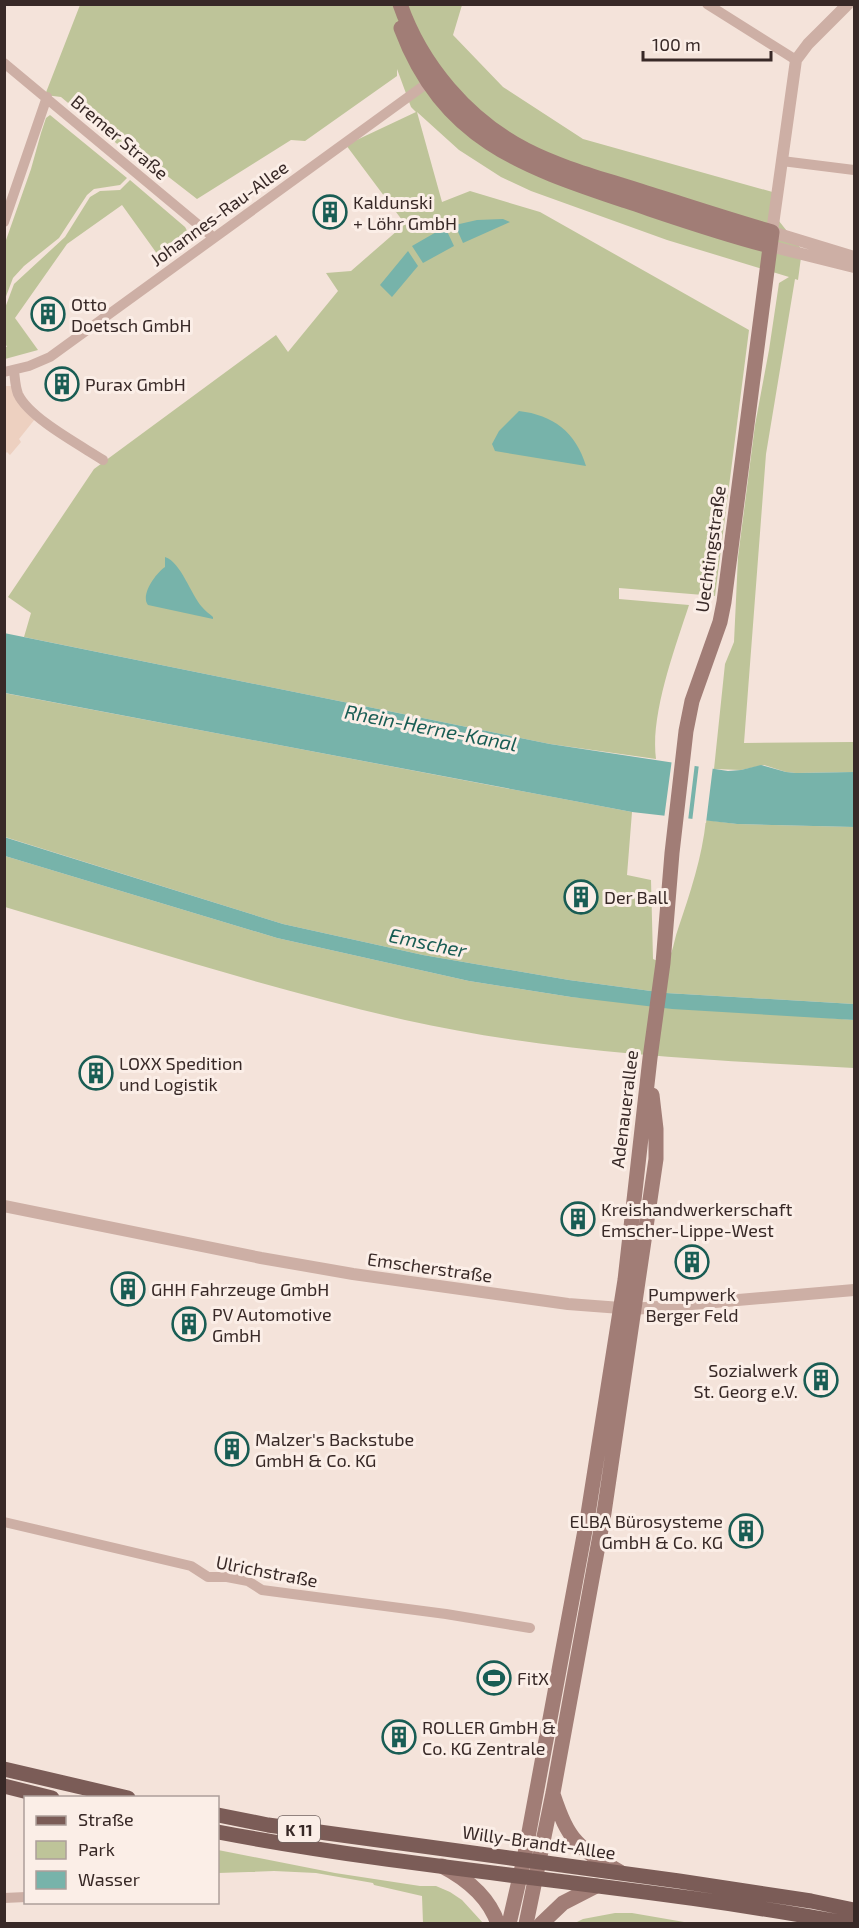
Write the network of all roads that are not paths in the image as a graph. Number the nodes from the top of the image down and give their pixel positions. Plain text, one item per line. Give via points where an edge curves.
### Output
1 (399, 4) edge
2 (707, 4) edge
3 (848, 4) edge
4 (796, 60) junction
5 (4, 63) edge
6 (434, 79) junction
7 (47, 97) junction
8 (782, 161) junction
9 (855, 170) edge
10 (4, 222) edge
11 (213, 237) junction
12 (771, 239) junction
13 (855, 257) edge
14 (855, 267) edge
15 (9, 371) edge
16 (102, 460) dead end
17 (654, 1034) joint
18 (4, 1206) edge
19 (855, 1290) edge
20 (627, 1308) junction
21 (4, 1522) edge
22 (530, 1628) dead end
23 (4, 1769) edge
24 (4, 1786) edge
25 (553, 1793) junction
26 (48, 1796) edge
27 (124, 1796) edge
28 (219, 1815) edge
29 (219, 1832) edge
30 (524, 1859) junction
31 (539, 1862) junction
32 (442, 1866) junction
33 (620, 1872) junction
34 (520, 1875) junction
35 (536, 1878) junction
36 (596, 1886) junction
37 (24, 1897) edge
38 (4, 1898) edge
39 (855, 1910) edge
40 (498, 1923) edge
41 (509, 1923) edge
42 (526, 1923) edge
43 (541, 1923) edge
44 (850, 1923) edge

1 - 6 main road via 398,19 416,63
2 - 4 street
3 - 4 street
4 - 8 street, Uechtingstraße
5 - 7 street, Bremer Straße
6 - 11 street, Johannes-Rau-Allee
6 - 12 main road via 449,109 473,132 521,162 635,204
7 - 10 street
7 - 11 street, Bremer Straße
8 - 9 street
8 - 12 street, Uechtingstraße
11 - 15 street, Johannes-Rau-Allee via 50,357
12 - 13 street
12 - 14 street
12 - 17 main road, Uechtingstraße via 724,602 692,700 684,752
15 - 16 street, Johannes-Rau-Allee via 24,405
17 - 20 main road, Adenauerallee via 625,1280
18 - 20 street, Emscherstraße via 354,1274 526,1299
19 - 20 street, Emscherstraße
20 - 25 main road, Adenauerallee via 604,1513
20 - 30 main road, Adenauerallee
21 - 22 street, Ulrichstraße via 191,1566 208,1577 248,1581 262,1590
23 - 27 main road
24 - 26 main road
25 - 31 main road, Adenauerallee
25 - 33 main road via 561,1820 573,1839 593,1857
28 - 30 main road, Willy-Brandt-Allee / K 11
29 - 32 main road, Willy-Brandt-Allee / K 11
30 - 31 main road, Willy-Brandt-Allee / K 11
30 - 34 main road, Adenauerallee
31 - 33 main road, Willy-Brandt-Allee / K 11
31 - 35 main road, Adenauerallee
32 - 34 main road, Willy-Brandt-Allee / K 11
32 - 40 main road via 483,1896
33 - 39 main road, Willy-Brandt-Allee / K 11
34 - 35 main road, Willy-Brandt-Allee / K 11
34 - 41 main road, Adenauerallee
35 - 36 main road, Willy-Brandt-Allee / K 11
35 - 42 main road, Adenauerallee
36 - 43 main road via 563,1903
36 - 44 main road, Willy-Brandt-Allee / K 11
37 - 38 street

